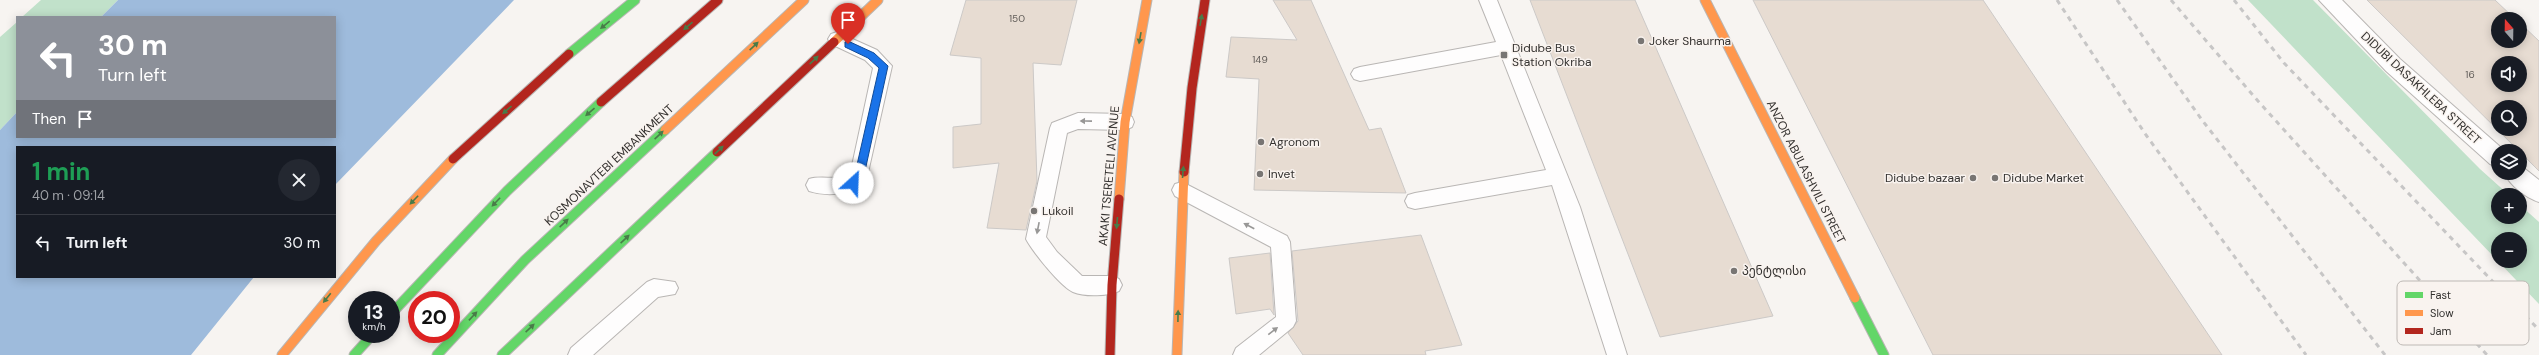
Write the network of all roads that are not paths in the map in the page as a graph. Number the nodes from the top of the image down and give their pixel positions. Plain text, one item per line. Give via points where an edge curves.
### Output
1 (635, 0) edge
2 (718, 0) edge
3 (804, 0) edge
4 (878, 0) edge
5 (1147, 0) edge
6 (1205, 0) edge
7 (1488, 0) edge
8 (1705, 0) edge
9 (2329, 0) edge
10 (837, 39) junction
11 (1507, 47) junction
12 (1360, 74) dead end
13 (1125, 122) junction
14 (2491, 152) edge
15 (1558, 176) junction
16 (2524, 180) edge
17 (816, 186) dead end
18 (1182, 190) junction
19 (2539, 193) edge
20 (1416, 201) dead end
21 (1112, 285) junction
22 (668, 288) dead end
23 (400, 304) edge
24 (365, 343) edge
25 (282, 355) edge
26 (354, 355) edge
27 (437, 355) edge
28 (502, 355) edge
29 (578, 355) edge
30 (1110, 355) edge
31 (1177, 355) edge
32 (1243, 355) edge
33 (1617, 355) edge
34 (1884, 355) edge

1 -> 25 main road via 479,134 398,217 331,293
2 -> 23 main road via 572,128 507,191
27 -> 3 main road, KOSMONAVTEBI EMBANKMENT via 525,260
4 - 10 main road
5 -> 13 main road, AKAKI TSERETELI AVENUE
18 -> 6 main road via 1188,121
7 - 11 lane
8 - 34 main road, ANZOR ABULASHVILI STREET
9 - 14 street, DIDUBI DASAKHLEBA STREET via 2393,65
10 - 17 lane via 871,55 883,66 858,180 846,186
28 -> 10 main road
11 - 12 lane
11 - 15 lane
13 -> 21 main road, AKAKI TSERETELI AVENUE
13 -> 21 lane via 1078,121 1059,128 1036,239 1050,258 1078,285
15 - 20 lane
15 - 33 lane
16 - 19 street
31 -> 18 main road
32 -> 18 lane via 1286,321 1286,286 1280,242
21 - 30 main road, AKAKI TSERETELI AVENUE
22 - 29 lane via 654,288
24 - 26 main road

